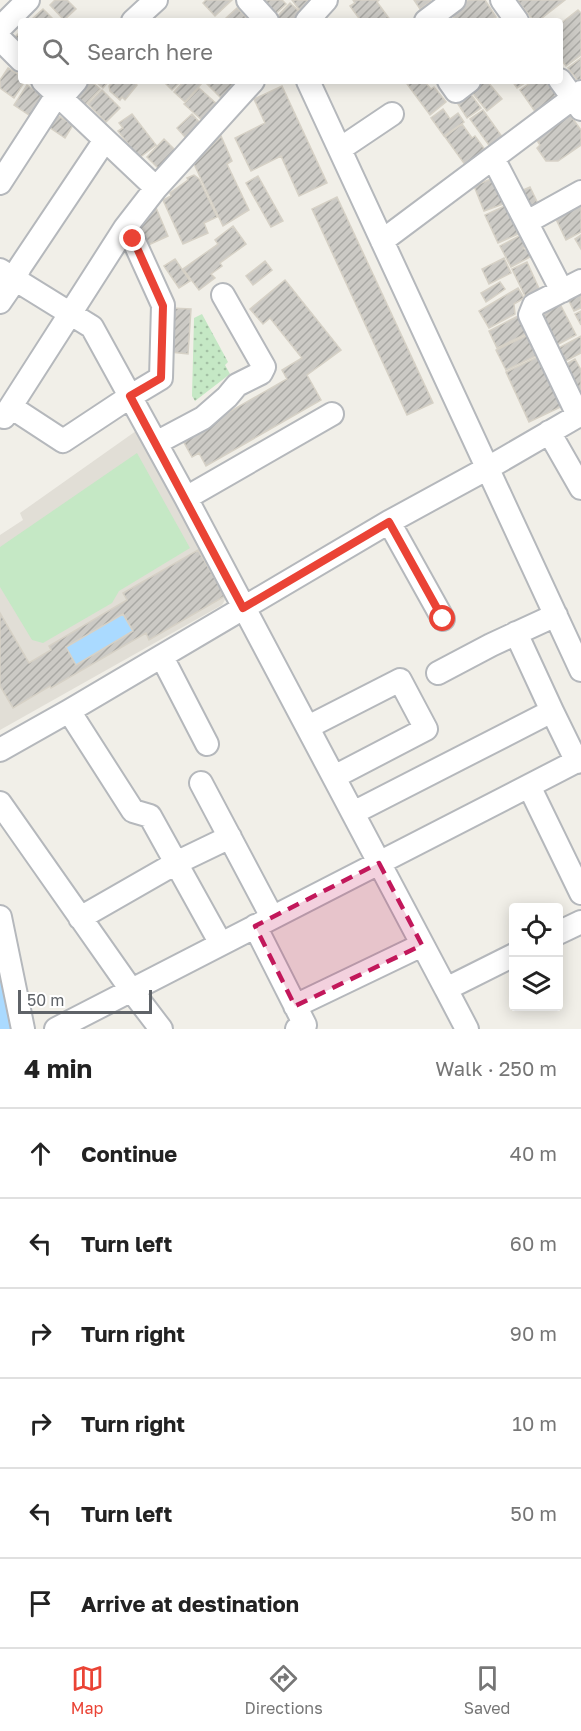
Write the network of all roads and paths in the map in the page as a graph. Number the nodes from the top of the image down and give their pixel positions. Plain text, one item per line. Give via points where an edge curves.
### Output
1 (28, 0) edge
2 (156, 0) edge
3 (248, 0) edge
4 (326, 0) edge
5 (454, 0) edge
6 (502, 0) edge
7 (19, 18) edge
8 (136, 18) edge
9 (264, 18) edge
10 (311, 18) edge
11 (430, 18) edge
12 (515, 18) edge
13 (18, 20) edge
14 (5, 45) edge
15 (563, 83) edge
16 (70, 84) edge
17 (250, 84) edge
18 (309, 84) edge
19 (451, 84) edge
20 (465, 84) edge
21 (54, 92) edge
22 (578, 100) edge
23 (392, 114) dead end
24 (105, 140) junction
25 (340, 149) junction
26 (493, 158) junction
27 (0, 183) edge
28 (156, 188) junction
29 (581, 192) edge
30 (527, 222) junction
31 (125, 228) junction
32 (382, 241) junction
33 (7, 274) edge
34 (571, 286) edge
35 (223, 295) dead end
36 (0, 302) edge
37 (72, 313) junction
38 (130, 396) junction
39 (332, 414) dead end
40 (580, 414) edge
41 (549, 432) junction
42 (156, 443) junction
43 (488, 468) junction
44 (581, 488) edge
45 (186, 498) junction
46 (389, 522) junction
47 (243, 608) junction
48 (556, 615) junction
49 (443, 619) dead end
50 (516, 633) junction
51 (162, 657) junction
52 (581, 670) edge
53 (438, 673) dead end
54 (69, 711) junction
55 (552, 711) junction
56 (308, 727) junction
57 (207, 744) dead end
58 (0, 750) edge
59 (579, 761) edge
60 (334, 777) junction
61 (201, 783) dead end
62 (529, 786) junction
63 (0, 803) edge
64 (353, 813) junction
65 (230, 837) junction
66 (176, 863) junction
67 (379, 863) junction
68 (581, 893) edge
69 (0, 917) edge
70 (80, 918) junction
71 (264, 922) junction
72 (581, 922) edge
73 (563, 931) edge
74 (220, 944) junction
75 (422, 945) junction
76 (509, 957) edge
77 (446, 989) junction
78 (132, 991) junction
79 (295, 1006) junction
80 (461, 1027) edge
81 (23, 1029) edge
82 (56, 1029) edge
83 (161, 1029) edge
84 (297, 1029) edge

1 - 7 street
2 - 8 street
3 - 9 street
4 - 10 street
5 - 11 street
6 - 12 street
13 - 14 street
15 - 22 street
16 - 21 street
17 - 28 street
18 - 25 street
19 - 20 street via 456,91
21 - 24 street
21 - 27 street
22 - 26 street
23 - 25 street
24 - 28 street
24 - 33 street via 20,267
25 - 32 street
26 - 30 street
26 - 32 street
28 - 31 street
29 - 30 street
30 - 34 street
31 - 37 street
31 - 38 street via 163,306 161,378
32 - 43 street
33 - 36 street via 11,286
33 - 37 street
34 - 40 street via 534,305 530,315
35 - 42 street via 264,367 261,373 237,385 203,418
37 - 38 street via 92,327
37 - 38 street via 8,412 63,441
38 - 42 street
39 - 45 street
40 - 41 street
41 - 43 street
41 - 44 street
42 - 45 street
43 - 46 street
43 - 48 street
45 - 47 street
46 - 47 street
46 - 49 street
47 - 51 street
47 - 56 street
48 - 50 street
48 - 52 street
50 - 53 street
50 - 55 street
51 - 54 street
51 - 57 street
54 - 58 street
54 - 66 street via 133,811 150,816
55 - 59 street
55 - 64 street
56 - 60 street
56 - 60 street via 400,680 426,729
59 - 62 street
60 - 64 street
61 - 65 street
62 - 67 street
62 - 68 street
63 - 70 street
64 - 67 street
65 - 66 street
65 - 71 street
66 - 70 street
66 - 74 street
67 - 71 street
67 - 75 street
69 - 81 street
70 - 78 street
71 - 74 street
71 - 79 street
72 - 73 street
74 - 78 street
75 - 77 street
75 - 79 street
76 - 77 street
77 - 80 street
78 - 82 street
78 - 83 street
79 - 84 street via 305,1025

